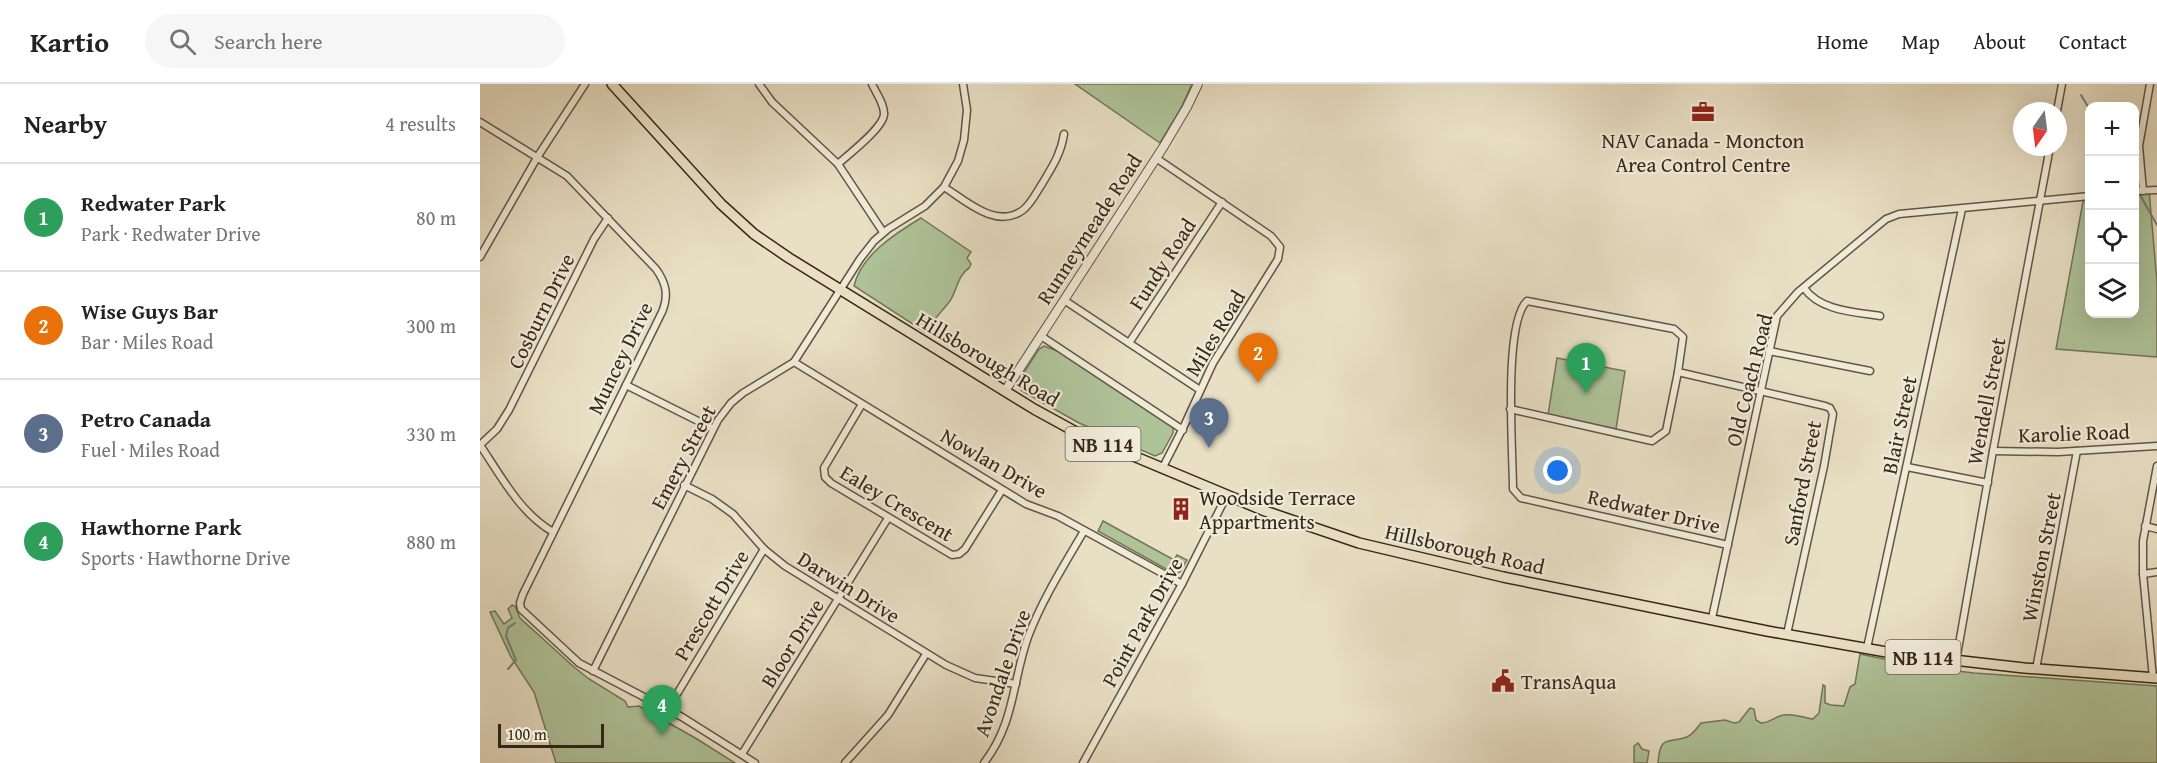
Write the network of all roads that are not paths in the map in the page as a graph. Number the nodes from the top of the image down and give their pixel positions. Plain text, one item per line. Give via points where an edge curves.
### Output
1 (585, 84) edge
2 (612, 84) edge
3 (759, 84) edge
4 (872, 84) edge
5 (963, 84) edge
6 (1198, 84) edge
7 (2062, 84) edge
8 (2150, 84) edge
9 (2157, 99) edge
10 (2147, 100) junction
11 (2059, 102) edge
12 (480, 122) edge
13 (1064, 134) dead end
14 (538, 156) junction
15 (2048, 156) edge
16 (1156, 158) junction
17 (838, 164) junction
18 (944, 186) junction
19 (2157, 190) edge
20 (2139, 191) edge
21 (2143, 191) junction
22 (2085, 196) edge
23 (2040, 200) junction
24 (1222, 202) junction
25 (1962, 209) junction
26 (608, 218) junction
27 (883, 232) junction
28 (480, 257) edge
29 (1804, 288) junction
30 (842, 290) junction
31 (1064, 300) junction
32 (1880, 316) dead end
33 (1041, 336) junction
34 (1129, 343) junction
35 (1769, 351) junction
36 (794, 362) junction
37 (1870, 370) dead end
38 (1678, 372) junction
39 (626, 385) junction
40 (1200, 390) junction
41 (1005, 391) junction
42 (1760, 392) junction
43 (862, 404) junction
44 (1510, 409) junction
45 (712, 428) junction
46 (1183, 430) junction
47 (480, 445) edge
48 (2157, 446) edge
49 (1993, 451) junction
50 (2078, 451) junction
51 (2157, 466) edge
52 (1907, 467) junction
53 (1162, 469) junction
54 (1988, 483) junction
55 (684, 485) junction
56 (1002, 490) junction
57 (1227, 495) junction
58 (888, 518) junction
59 (2145, 526) junction
60 (2157, 529) edge
61 (1084, 531) junction
62 (553, 532) junction
63 (1728, 545) junction
64 (764, 549) junction
65 (2157, 572) edge
66 (2143, 574) junction
67 (1182, 584) junction
68 (838, 599) junction
69 (1712, 618) junction
70 (1787, 634) junction
71 (1867, 648) junction
72 (926, 654) junction
73 (1956, 662) junction
74 (2036, 669) junction
75 (593, 671) junction
76 (2155, 678) edge
77 (1016, 684) junction
78 (668, 709) junction
79 (742, 754) junction
80 (755, 763) edge
81 (845, 763) edge
82 (984, 763) edge
83 (1083, 763) edge

1 - 14 street
2 - 30 main road, Hillsborough Road / NB 114 via 742,224
3 - 17 street via 772,102
4 - 17 street via 884,111 883,119
5 - 18 street, Emery Street via 967,110 964,140
6 - 16 street, Runneymeade Road
7 - 11 street
8 - 10 street
9 - 10 street
10 - 21 street via 2139,146
12 - 14 street, Muncey Drive
13 - 18 street via 1060,155 1031,201 1015,215 990,215
14 - 26 street, Muncey Drive via 573,181
14 - 28 street
15 - 23 street, Wendell Street
16 - 24 street
16 - 31 street, Runneymeade Road
17 - 27 street
18 - 27 street, Emery Street via 924,206
19 - 21 street
20 - 21 street
22 - 23 street, Old Coach Road
23 - 25 street, Old Coach Road
23 - 49 street, Wendell Street
24 - 34 street, Fundy Road
24 - 40 street, Miles Road via 1271,236 1280,247 1280,255
25 - 29 street, Old Coach Road via 1899,214 1886,219
25 - 52 street, Blair Street
26 - 39 street, Muncey Drive via 660,274 667,296
26 - 47 street, Cosburn Drive via 509,410
27 - 30 street, Emery Street via 865,252
29 - 32 street via 1832,308
29 - 35 street, Old Coach Road via 1777,316
30 - 36 street, Emery Street
30 - 41 main road, Hillsborough Road / NB 114
31 - 33 street, Runneymeade Road
31 - 34 street
33 - 41 street, Runneymeade Road
33 - 46 street
34 - 40 street
35 - 37 street
35 - 42 street, Old Coach Road
36 - 43 street, Nowlan Drive
36 - 45 street, Emery Street via 737,398
38 - 42 street
38 - 44 street, Redwater Drive via 1666,431 1652,441
38 - 44 street, Redwater Drive via 1683,337 1674,328 1527,301 1522,306 1514,338
39 - 45 street
39 - 62 street, Muncey Drive
40 - 46 street, Miles Road
41 - 53 main road, Hillsborough Road / NB 114 via 1076,432
42 - 63 street, Old Coach Road
42 - 70 street, Sanford Street via 1825,406 1833,414
43 - 56 street, Nowlan Drive
43 - 58 street, Ealey Crescent via 825,465 824,474 831,483
44 - 63 street, Redwater Drive via 1513,489 1521,498
45 - 55 street, Emery Street
46 - 53 street, Miles Road
47 - 62 street via 523,506
48 - 50 street, Karolie Road
49 - 50 street, Karolie Road
49 - 54 street, Wendell Street
50 - 74 street, Winston Street
51 - 59 street
52 - 54 street
52 - 71 street, Blair Street
53 - 57 main road, Hillsborough Road / NB 114
54 - 73 street, Wendell Street
55 - 64 street, Darwin Drive via 733,514
55 - 75 street, Emery Street
56 - 58 street, Ealey Crescent via 965,549 956,555 943,552
56 - 61 street, Nowlan Drive
57 - 67 street, Point Park Drive
57 - 69 main road, Hillsborough Road / NB 114 via 1359,543 1503,577
58 - 68 street, Bloor Drive
59 - 60 street
59 - 66 street
61 - 67 street, Nowlan Drive
61 - 77 street, Avondale Drive via 1035,620
62 - 75 street, Muncey Drive via 520,603 525,615
63 - 69 street, Old Coach Road
64 - 68 street, Darwin Drive
64 - 78 street, Prescott Drive
65 - 66 street
66 - 76 street
67 - 83 street, Point Park Drive
68 - 72 street, Darwin Drive
68 - 79 street, Bloor Drive
69 - 70 main road, Hillsborough Road / NB 114
70 - 71 main road, Hillsborough Road / NB 114
71 - 73 main road, Hillsborough Road / NB 114
72 - 77 street, Darwin Drive via 975,678
72 - 81 street via 888,715
73 - 74 main road, Hillsborough Road / NB 114
74 - 76 main road, Hillsborough Road / NB 114
75 - 78 street
77 - 82 street, Avondale Drive via 1005,728
78 - 79 street
79 - 80 street

